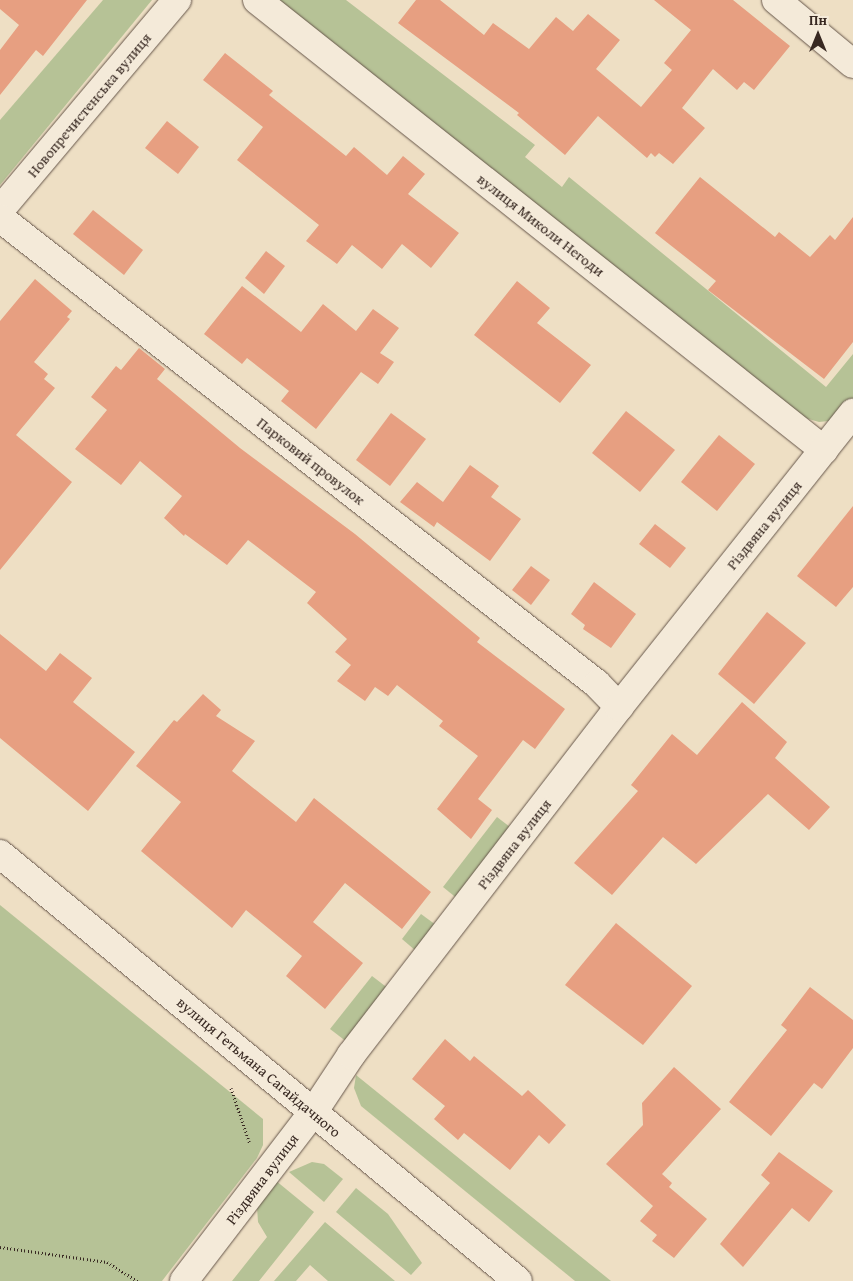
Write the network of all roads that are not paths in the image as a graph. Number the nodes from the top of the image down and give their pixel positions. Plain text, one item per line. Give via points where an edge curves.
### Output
1 (177, 0) edge
2 (257, 0) edge
3 (776, 0) edge
4 (853, 64) edge
5 (0, 210) edge
6 (0, 218) edge
7 (853, 413) edge
8 (824, 450) junction
9 (619, 706) junction
10 (0, 854) edge
11 (314, 1111) junction
12 (184, 1281) edge
13 (518, 1281) edge

1 - 5 street, Новопречистенська вулиця
2 - 8 street, вулиця Миколи Негоди
3 - 4 street
6 - 9 street, Парковий провулок via 597,684
7 - 8 street, Різдвяна вулиця
8 - 9 street, Різдвяна вулиця
9 - 11 street, Різдвяна вулиця via 351,1055
10 - 11 street, вулиця Гетьмана Сагайдачного
11 - 12 street, Різдвяна вулиця
11 - 13 street, вулиця Гетьмана Сагайдачного

